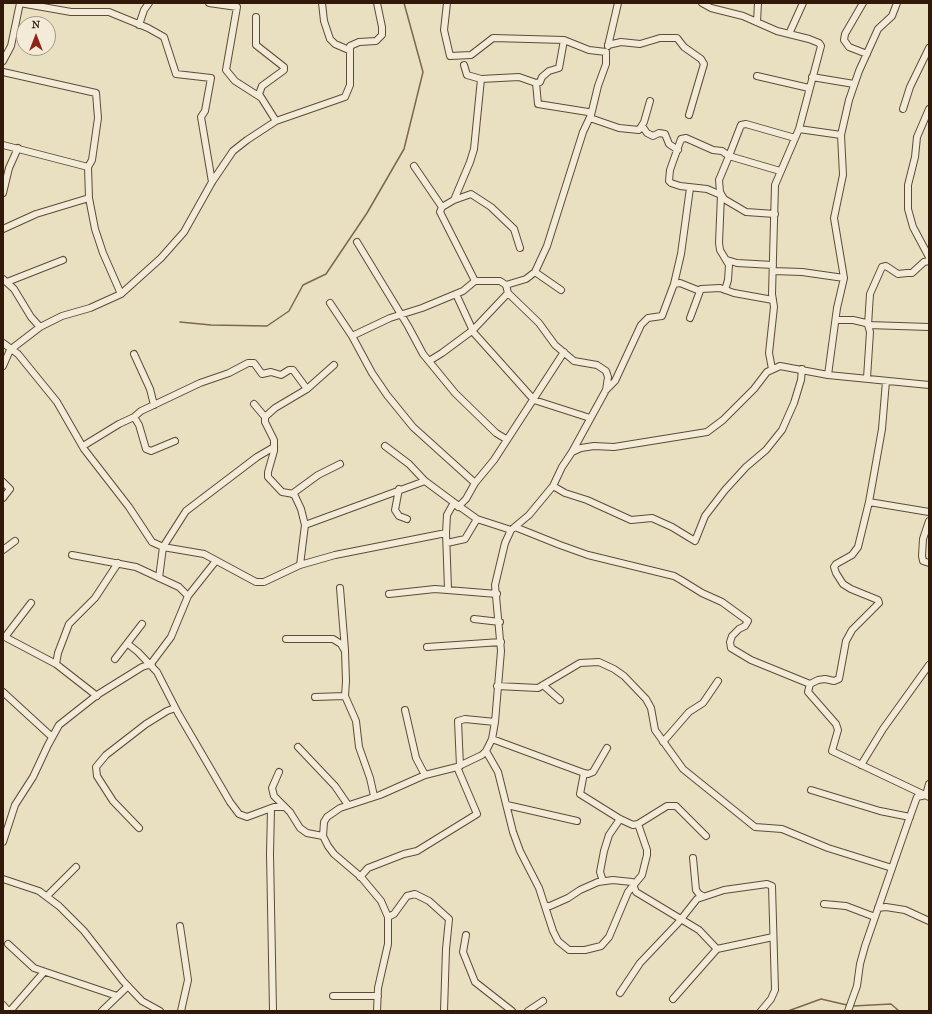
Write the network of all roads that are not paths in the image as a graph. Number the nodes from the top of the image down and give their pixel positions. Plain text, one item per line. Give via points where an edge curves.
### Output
1 (20, 3) edge
2 (149, 3) edge
3 (209, 3) edge
4 (322, 3) edge
5 (377, 3) edge
6 (447, 3) edge
7 (618, 3) edge
8 (702, 3) edge
9 (758, 3) edge
10 (803, 3) edge
11 (897, 3) edge
12 (860, 4) edge
13 (256, 17) dead end
14 (757, 22) junction
15 (139, 25) junction
16 (789, 34) junction
17 (564, 40) junction
18 (608, 45) junction
19 (929, 48) edge
20 (349, 50) junction
21 (606, 52) junction
22 (867, 54) junction
23 (3, 61) edge
24 (464, 65) dead end
25 (3, 72) edge
26 (757, 76) dead end
27 (812, 76) junction
28 (481, 79) junction
29 (536, 83) junction
30 (854, 84) junction
31 (809, 88) junction
32 (260, 97) junction
33 (650, 101) dead end
34 (903, 109) dead end
35 (929, 109) edge
36 (689, 115) dead end
37 (591, 117) junction
38 (276, 121) junction
39 (642, 126) junction
40 (799, 129) junction
41 (841, 136) junction
42 (795, 138) junction
43 (3, 145) edge
44 (18, 148) junction
45 (678, 150) junction
46 (729, 156) junction
47 (414, 166) dead end
48 (88, 167) junction
49 (780, 172) junction
50 (212, 182) junction
51 (690, 188) junction
52 (3, 193) edge
53 (721, 195) junction
54 (89, 198) junction
55 (454, 200) junction
56 (442, 206) junction
57 (775, 214) junction
58 (3, 229) edge
59 (357, 242) dead end
60 (520, 248) dead end
61 (929, 257) edge
62 (62, 260) dead end
63 (727, 260) junction
64 (929, 261) edge
65 (773, 268) junction
66 (535, 272) junction
67 (844, 278) junction
68 (5, 281) edge
69 (475, 281) junction
70 (674, 284) junction
71 (506, 285) junction
72 (561, 290) dead end
73 (725, 290) junction
74 (700, 291) junction
75 (508, 293) junction
76 (121, 294) junction
77 (456, 294) junction
78 (773, 300) junction
79 (330, 303) dead end
80 (401, 315) junction
81 (690, 318) dead end
82 (836, 320) junction
83 (868, 325) junction
84 (40, 327) junction
85 (929, 327) edge
86 (473, 330) junction
87 (352, 336) junction
88 (3, 343) edge
89 (10, 350) junction
90 (564, 352) junction
91 (134, 354) dead end
92 (429, 361) junction
93 (334, 365) dead end
94 (3, 366) edge
95 (772, 369) junction
96 (802, 370) junction
97 (828, 375) junction
98 (867, 378) junction
99 (886, 381) junction
100 (929, 385) edge
101 (307, 389) junction
102 (606, 390) junction
103 (534, 400) junction
104 (254, 404) dead end
105 (154, 405) junction
106 (134, 417) junction
107 (265, 417) junction
108 (590, 418) junction
109 (506, 439) junction
110 (175, 441) dead end
111 (83, 446) junction
112 (385, 446) dead end
113 (274, 447) junction
114 (572, 452) junction
115 (340, 464) dead end
116 (425, 481) junction
117 (3, 482) edge
118 (475, 483) junction
119 (553, 486) junction
120 (399, 489) junction
121 (292, 494) junction
122 (3, 498) edge
123 (869, 502) junction
124 (457, 506) junction
125 (929, 512) edge
126 (407, 519) dead end
127 (477, 519) junction
128 (929, 521) edge
129 (305, 525) junction
130 (513, 529) junction
131 (446, 533) junction
132 (15, 541) dead end
133 (446, 543) junction
134 (163, 547) junction
135 (3, 550) edge
136 (72, 555) dead end
137 (215, 562) junction
138 (929, 563) edge
139 (118, 564) junction
140 (300, 565) junction
141 (159, 578) junction
142 (340, 588) dead end
143 (448, 590) junction
144 (389, 594) dead end
145 (497, 594) junction
146 (188, 596) junction
147 (31, 603) dead end
148 (474, 619) dead end
149 (500, 622) junction
150 (142, 624) dead end
151 (4, 637) edge
152 (286, 639) dead end
153 (501, 642) junction
154 (128, 644) junction
155 (427, 647) dead end
156 (345, 651) junction
157 (115, 659) dead end
158 (56, 664) junction
159 (929, 665) edge
160 (150, 666) junction
161 (718, 680) dead end
162 (810, 684) junction
163 (497, 686) junction
164 (543, 686) junction
165 (3, 692) edge
166 (97, 696) junction
167 (345, 696) junction
168 (314, 697) dead end
169 (560, 700) dead end
170 (176, 708) junction
171 (405, 710) dead end
172 (495, 722) junction
173 (52, 737) junction
174 (492, 739) junction
175 (663, 742) junction
176 (298, 747) dead end
177 (607, 748) dead end
178 (486, 751) junction
179 (459, 766) junction
180 (861, 766) junction
181 (280, 772) dead end
182 (584, 773) junction
183 (425, 775) junction
184 (929, 784) edge
185 (811, 790) dead end
186 (374, 796) junction
187 (927, 796) edge
188 (348, 805) junction
189 (507, 805) junction
190 (283, 807) junction
191 (271, 809) junction
192 (910, 817) junction
193 (620, 819) junction
194 (577, 821) dead end
195 (638, 824) junction
196 (139, 828) dead end
197 (323, 836) junction
198 (706, 836) dead end
199 (3, 842) edge
200 (693, 858) dead end
201 (76, 867) dead end
202 (892, 868) junction
203 (360, 877) junction
204 (3, 879) edge
205 (603, 881) junction
206 (634, 887) junction
207 (47, 896) junction
208 (703, 896) junction
209 (824, 904) dead end
210 (546, 906) junction
211 (878, 908) junction
212 (388, 917) junction
213 (875, 918) junction
214 (681, 920) junction
215 (929, 921) edge
216 (180, 926) dead end
217 (466, 935) dead end
218 (773, 937) junction
219 (8, 944) dead end
220 (718, 949) junction
221 (44, 972) junction
222 (128, 986) junction
223 (620, 993) dead end
224 (117, 996) junction
225 (333, 996) dead end
226 (378, 996) junction
227 (673, 999) dead end
228 (543, 1000) dead end
229 (3, 1005) edge
230 (849, 1008) edge
231 (9, 1011) edge
232 (102, 1011) edge
233 (160, 1011) edge
234 (181, 1011) edge
235 (273, 1011) edge
236 (377, 1011) edge
237 (444, 1011) edge
238 (512, 1011) edge
239 (528, 1011) edge
240 (761, 1011) edge

1 - 15 street via 71,12 109,12
1 - 23 street via 10,46
2 - 15 street
3 - 32 street via 237,7 226,70 235,81
4 - 20 street via 330,39
5 - 20 street via 382,27 381,37 352,44
6 - 17 street via 444,30 450,56 471,55 493,38
7 - 18 street
8 - 14 street
9 - 14 street
10 - 16 street
11 - 22 street via 892,16 878,29
12 - 22 street via 844,40 849,47
13 - 32 street via 256,45 284,67 284,70 262,86
14 - 16 street
15 - 50 street via 164,37 176,74 211,78 205,111 201,117
16 - 27 street via 819,43 821,46
17 - 21 street via 589,50
17 - 29 street via 559,68 549,71
18 - 21 street
18 - 36 street via 621,42 640,44 660,38 677,38 704,64
19 - 34 street via 910,87
20 - 38 street via 350,85 345,97
21 - 37 street via 606,64
22 - 30 street
24 - 28 street via 467,75
25 - 48 street via 26,79 96,92 98,118 92,160
26 - 31 street
27 - 30 street
27 - 31 street
28 - 29 street via 519,77
28 - 55 street via 474,149
29 - 37 street via 538,104 588,112
30 - 41 street
31 - 40 street
32 - 38 street
33 - 39 street
35 - 61 street via 918,137 908,185 908,209 912,227
37 - 39 street via 619,128 639,130
37 - 66 street via 583,132 552,234
38 - 50 street via 233,151
39 - 45 street via 653,136 665,134 669,144
40 - 41 street
40 - 42 street
41 - 67 street via 843,175 834,218
42 - 46 street via 746,124 741,125
42 - 49 street
43 - 44 street
44 - 48 street
44 - 52 street
45 - 46 street via 683,138 722,151
45 - 51 street via 670,170 669,181
46 - 49 street
46 - 53 street via 718,180
47 - 56 street
48 - 54 street
49 - 57 street via 775,185
50 - 76 street via 184,232 161,258
51 - 53 street via 708,189
51 - 70 street
53 - 57 street via 746,212
53 - 63 street via 719,243 720,250
54 - 58 street via 36,214
54 - 76 street via 95,229
55 - 56 street
55 - 60 street via 471,194 491,207 514,229
56 - 69 street via 442,217
57 - 65 street
59 - 80 street
62 - 68 street
63 - 65 street via 737,264
63 - 73 street via 729,275
64 - 83 street via 907,274 898,274 886,266 882,267 871,290
65 - 67 street
65 - 78 street
66 - 71 street via 526,279
66 - 72 street
67 - 82 street
68 - 84 street via 14,289
69 - 71 street via 500,281
69 - 77 street
70 - 74 street via 680,283
70 - 102 street via 662,316 644,321 615,381
71 - 75 street
73 - 74 street via 720,288
73 - 78 street
74 - 81 street
75 - 86 street
75 - 90 street
76 - 84 street
77 - 80 street
77 - 86 street
78 - 95 street via 769,353
79 - 87 street
80 - 87 street
80 - 92 street
82 - 83 street via 853,320
82 - 97 street
83 - 85 street
83 - 98 street via 870,332
84 - 89 street
86 - 92 street
86 - 103 street
87 - 118 street via 372,374 387,395 413,426
88 - 89 street
89 - 94 street
89 - 111 street via 18,354 53,397
90 - 102 street via 574,361 597,365 606,371
90 - 103 street
91 - 105 street via 150,389
92 - 109 street via 455,393 496,433
93 - 101 street
95 - 96 street via 780,366
95 - 114 street via 723,420 707,432 614,447 594,446
96 - 97 street
96 - 119 street via 794,403 782,430 766,450 725,490 705,516 695,541 652,518 631,520
97 - 98 street
98 - 99 street
99 - 100 street
99 - 123 street via 882,429
101 - 105 street via 293,370 281,375 271,372 262,374 254,363 200,382
101 - 107 street
102 - 108 street
103 - 108 street
103 - 109 street
104 - 107 street
105 - 106 street
106 - 110 street via 146,449 151,451
106 - 111 street
107 - 113 street via 274,440
108 - 114 street
109 - 118 street via 494,460
111 - 134 street via 130,507 146,535 152,542
112 - 116 street via 409,464
113 - 121 street via 268,477 282,492
113 - 134 street via 256,457 186,511
114 - 119 street
115 - 121 street via 318,475
116 - 120 street
116 - 124 street
117 - 122 street via 10,489
118 - 124 street via 466,499
119 - 130 street via 529,515
120 - 126 street via 395,510 399,516
120 - 129 street
121 - 129 street via 296,496
123 - 125 street
123 - 162 street via 858,547 852,555 836,564 834,570 847,587 879,603 852,630 846,641 839,679 825,679
124 - 127 street
124 - 131 street via 452,506 447,514
127 - 130 street
127 - 133 street via 465,539
128 - 138 street via 923,539 922,556 923,561
129 - 140 street
130 - 145 street via 505,543 498,570
130 - 162 street via 588,554 674,576 722,602 748,621 746,626 732,636 731,648 751,660
131 - 133 street
131 - 140 street via 354,551
132 - 135 street
133 - 143 street
134 - 137 street via 204,554
134 - 141 street
136 - 139 street
137 - 140 street via 256,582 264,582
137 - 146 street
139 - 141 street via 136,567
139 - 158 street via 94,598 69,624
141 - 146 street via 179,587
142 - 156 street
143 - 144 street
143 - 145 street
145 - 149 street
146 - 160 street via 171,637
147 - 151 street
148 - 149 street
149 - 153 street
150 - 154 street
151 - 158 street
152 - 156 street via 333,639 341,644
153 - 155 street
153 - 163 street
154 - 157 street
154 - 160 street
156 - 167 street
158 - 166 street
159 - 180 street via 883,729
160 - 166 street
160 - 170 street
161 - 175 street via 703,703 689,712
162 - 180 street via 808,692 836,724 838,730 832,750
163 - 164 street
163 - 172 street
164 - 169 street
164 - 175 street via 580,664 599,662 614,669 646,699 655,730
165 - 173 street
166 - 173 street via 65,719
167 - 168 street
167 - 186 street via 356,721 359,747
170 - 191 street via 239,814 247,817
170 - 196 street via 166,711 146,724 106,755 96,767 97,776 113,801
171 - 183 street via 416,758
172 - 174 street
172 - 179 street via 465,719 458,721
173 - 199 street via 33,777 15,805
174 - 178 street
174 - 182 street
175 - 202 street via 683,769 755,827 782,829 828,848
176 - 188 street via 335,786
177 - 182 street via 593,772
178 - 179 street
178 - 189 street via 498,772
179 - 183 street
179 - 203 street via 477,814 418,851 368,868
180 - 187 street
181 - 190 street via 272,788 274,796
182 - 193 street via 580,794
183 - 186 street
184 - 187 street
185 - 192 street via 880,811
186 - 188 street
187 - 192 street via 917,797
188 - 197 street via 328,817 322,827
189 - 194 street
189 - 210 street via 515,838
190 - 191 street
190 - 197 street via 290,812 300,828 307,833
191 - 235 street
192 - 202 street
193 - 195 street via 633,825
193 - 205 street via 609,835 604,851 600,872
195 - 198 street via 662,808 676,806
195 - 206 street via 647,855 642,875
197 - 203 street via 334,854
200 - 208 street via 696,890
201 - 207 street
202 - 211 street
203 - 212 street via 381,901
204 - 207 street
205 - 206 street via 632,882
205 - 210 street
206 - 210 street via 622,903 609,937 601,946 584,950 569,950 558,940
206 - 214 street via 636,892
207 - 222 street via 84,931
208 - 214 street via 690,906
208 - 218 street via 724,890 767,884 772,886
209 - 213 street via 846,906
211 - 213 street
211 - 215 street via 905,910
212 - 226 street via 388,944
212 - 237 street via 394,914 407,896 414,894 428,900 449,919
213 - 230 street
214 - 220 street via 700,930
214 - 223 street via 640,963
216 - 234 street via 188,980
217 - 238 street via 463,952 475,982
218 - 220 street
218 - 240 street via 775,990
219 - 221 street via 30,964
220 - 227 street
221 - 224 street
221 - 231 street
222 - 224 street
222 - 233 street via 142,1001
224 - 232 street
225 - 226 street
226 - 236 street
228 - 239 street
229 - 231 street

